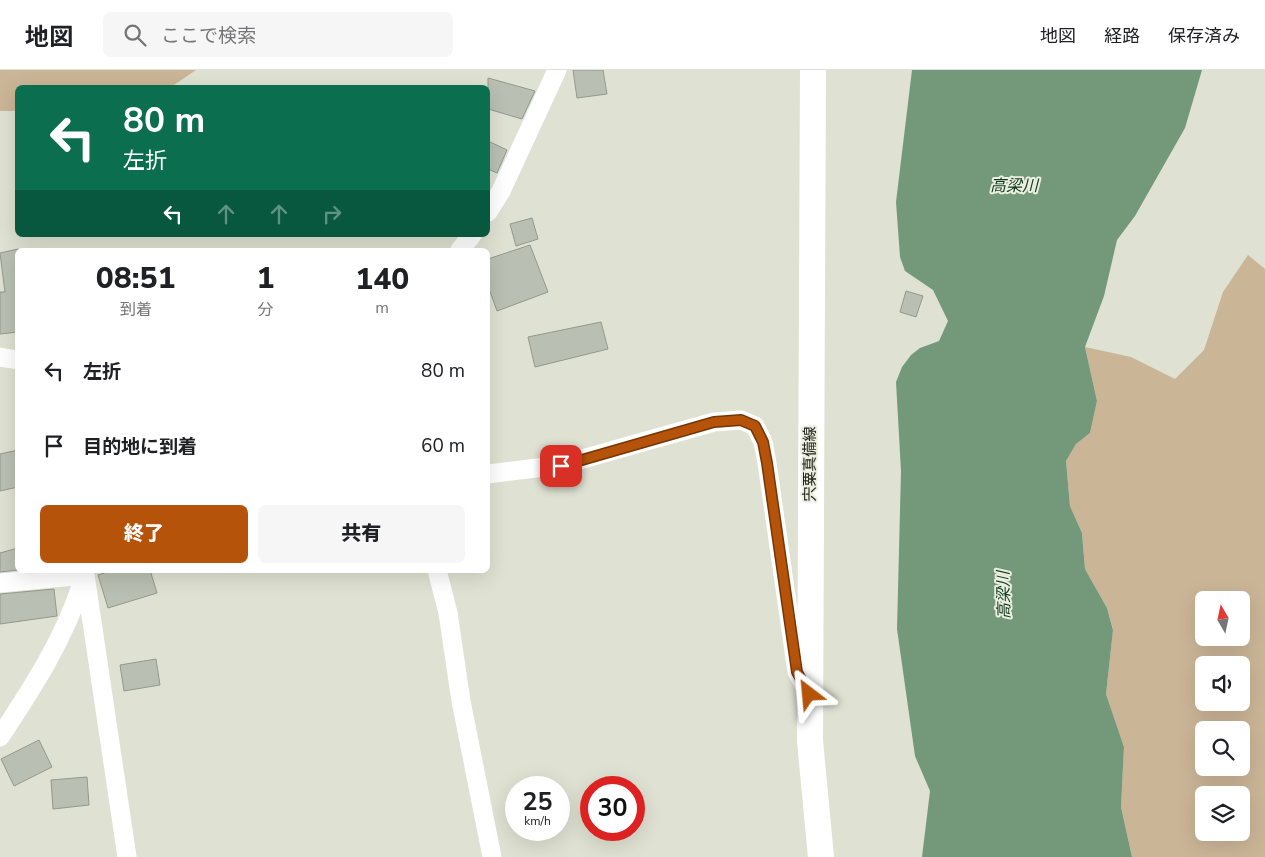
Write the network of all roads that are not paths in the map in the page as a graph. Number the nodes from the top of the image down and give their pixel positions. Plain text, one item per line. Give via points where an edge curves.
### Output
1 (557, 70) edge
2 (800, 70) edge
3 (813, 70) edge
4 (812, 112) junction
5 (490, 209) edge
6 (470, 237) edge
7 (462, 248) edge
8 (0, 357) edge
9 (15, 360) edge
10 (490, 474) edge
11 (76, 573) edge
12 (84, 573) edge
13 (84, 573) edge
14 (438, 573) edge
15 (0, 583) edge
16 (809, 694) junction
17 (0, 737) edge
18 (127, 857) edge
19 (492, 857) edge
20 (821, 857) edge

1 - 5 street
2 - 4 street
3 - 4 main road, 宍粟真備線
4 - 16 main road, 宍粟真備線
6 - 7 street
8 - 9 street
10 - 16 street via 561,466 714,422 741,420 755,426 763,442 767,463 797,672
11 - 15 street
12 - 17 street via 67,626 32,689
13 - 18 street
14 - 19 street via 448,613 461,701
16 - 20 main road, 宍粟真備線

